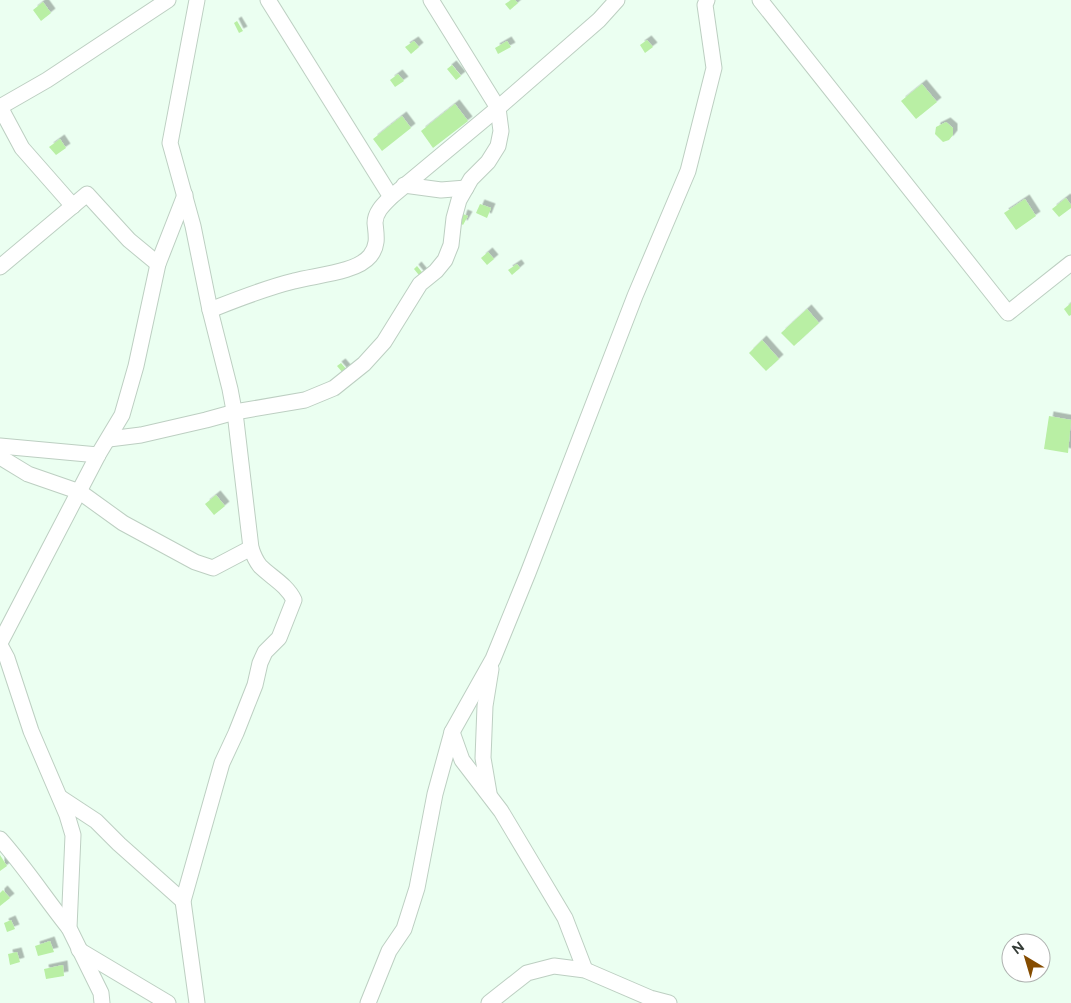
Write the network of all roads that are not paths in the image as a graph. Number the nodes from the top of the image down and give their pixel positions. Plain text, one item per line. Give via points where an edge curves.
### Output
1 (168, 0) edge
2 (197, 0) edge
3 (268, 0) edge
4 (431, 0) edge
5 (617, 0) edge
6 (707, 0) edge
7 (760, 0) edge
8 (498, 108) junction
9 (404, 185) junction
10 (466, 188) junction
11 (185, 195) junction
12 (390, 197) junction
13 (73, 206) junction
14 (1071, 263) edge
15 (158, 264) junction
16 (0, 266) edge
17 (210, 310) junction
18 (235, 412) junction
19 (109, 439) junction
20 (0, 446) edge
21 (98, 455) junction
22 (0, 457) edge
23 (80, 492) junction
24 (251, 548) junction
25 (0, 644) edge
26 (492, 658) junction
27 (452, 732) junction
28 (490, 797) junction
29 (61, 798) junction
30 (0, 839) edge
31 (183, 901) junction
32 (69, 928) junction
33 (79, 950) junction
34 (585, 970) junction
35 (102, 1003) edge
36 (168, 1003) edge
37 (196, 1003) edge
38 (368, 1003) edge
39 (489, 1003) edge
40 (669, 1003) edge

1 - 13 street via 0,107 22,148
2 - 11 street via 170,143
3 - 12 street
4 - 8 street
5 - 8 street via 599,20
6 - 26 street via 705,5 714,68 688,171
7 - 14 street via 1008,313
8 - 9 street
8 - 10 street via 498,146
9 - 10 street via 441,190
9 - 12 street
10 - 18 street via 459,200 445,260 420,284 384,342 364,364 334,388 305,400
11 - 15 street
11 - 17 street
12 - 17 street via 375,221 377,242 370,256 356,266 294,281
13 - 15 street via 88,194 129,240
13 - 16 street
15 - 19 street via 136,366 122,414
17 - 18 street
18 - 19 street via 141,435
18 - 24 street
19 - 21 street
20 - 21 street
21 - 23 street
22 - 23 street via 28,474
23 - 24 street via 122,523 195,562 213,568
23 - 25 street
24 - 31 street via 258,564 291,594 293,606 279,638 265,652 236,734 222,762
25 - 29 street via 31,731
26 - 27 street
26 - 28 street via 485,706 483,758
27 - 28 street via 462,760
27 - 38 street via 435,794 417,888 404,929 389,951
28 - 34 street via 502,811 565,918
29 - 31 street via 96,821
29 - 32 street via 72,835
30 - 32 street
31 - 37 street
32 - 33 street
33 - 35 street via 101,993
33 - 36 street
34 - 39 street via 554,966 527,973
34 - 40 street

